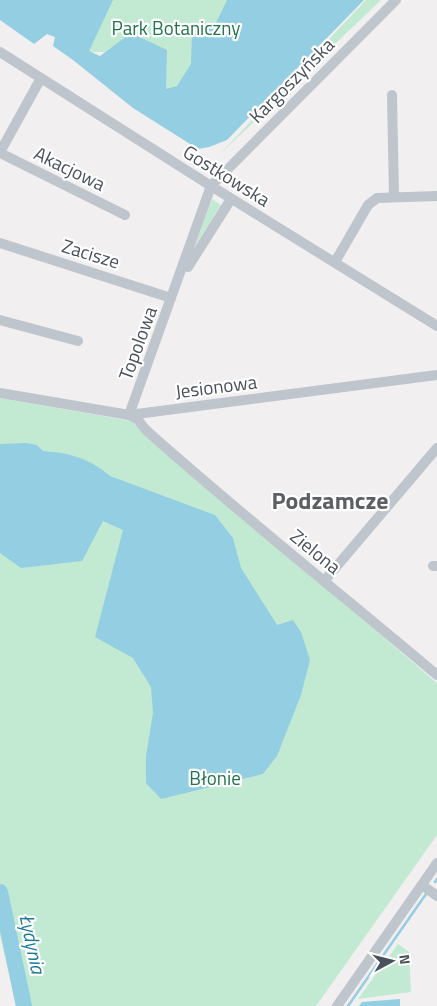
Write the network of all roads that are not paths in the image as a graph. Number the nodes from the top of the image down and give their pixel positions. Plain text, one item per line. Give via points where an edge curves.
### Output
1 (396, 0) edge
2 (0, 52) edge
3 (41, 78) junction
4 (392, 95) dead end
5 (0, 153) edge
6 (211, 186) junction
7 (437, 196) edge
8 (394, 197) junction
9 (231, 199) junction
10 (125, 215) dead end
11 (0, 243) edge
12 (335, 262) junction
13 (178, 282) junction
14 (171, 298) junction
15 (0, 320) edge
16 (437, 326) edge
17 (78, 341) dead end
18 (437, 375) edge
19 (0, 393) edge
20 (129, 415) junction
21 (437, 448) edge
22 (325, 580) junction
23 (437, 675) edge
24 (437, 863) edge
25 (422, 885) junction
26 (437, 896) edge
27 (337, 1006) edge

1 - 6 street, Kargoszyńska
2 - 3 street, Gostkowska
3 - 5 street
3 - 6 street, Gostkowska
4 - 8 street
5 - 10 street, Akacjowa
6 - 9 street, Gostkowska
6 - 13 street, Topolowa
7 - 8 street
8 - 12 street via 377,198 368,205
9 - 12 street, Gostkowska
9 - 13 street, Topolowa
11 - 14 street, Zacisze
12 - 16 street, Gostkowska
13 - 14 street, Topolowa
14 - 20 street, Topolowa
15 - 17 street
18 - 20 street, Jesionowa
19 - 20 street, Jesionowa
20 - 22 street, Zielona via 205,483
21 - 22 street
22 - 23 street, Zielona
24 - 25 street
25 - 26 street
25 - 27 street

